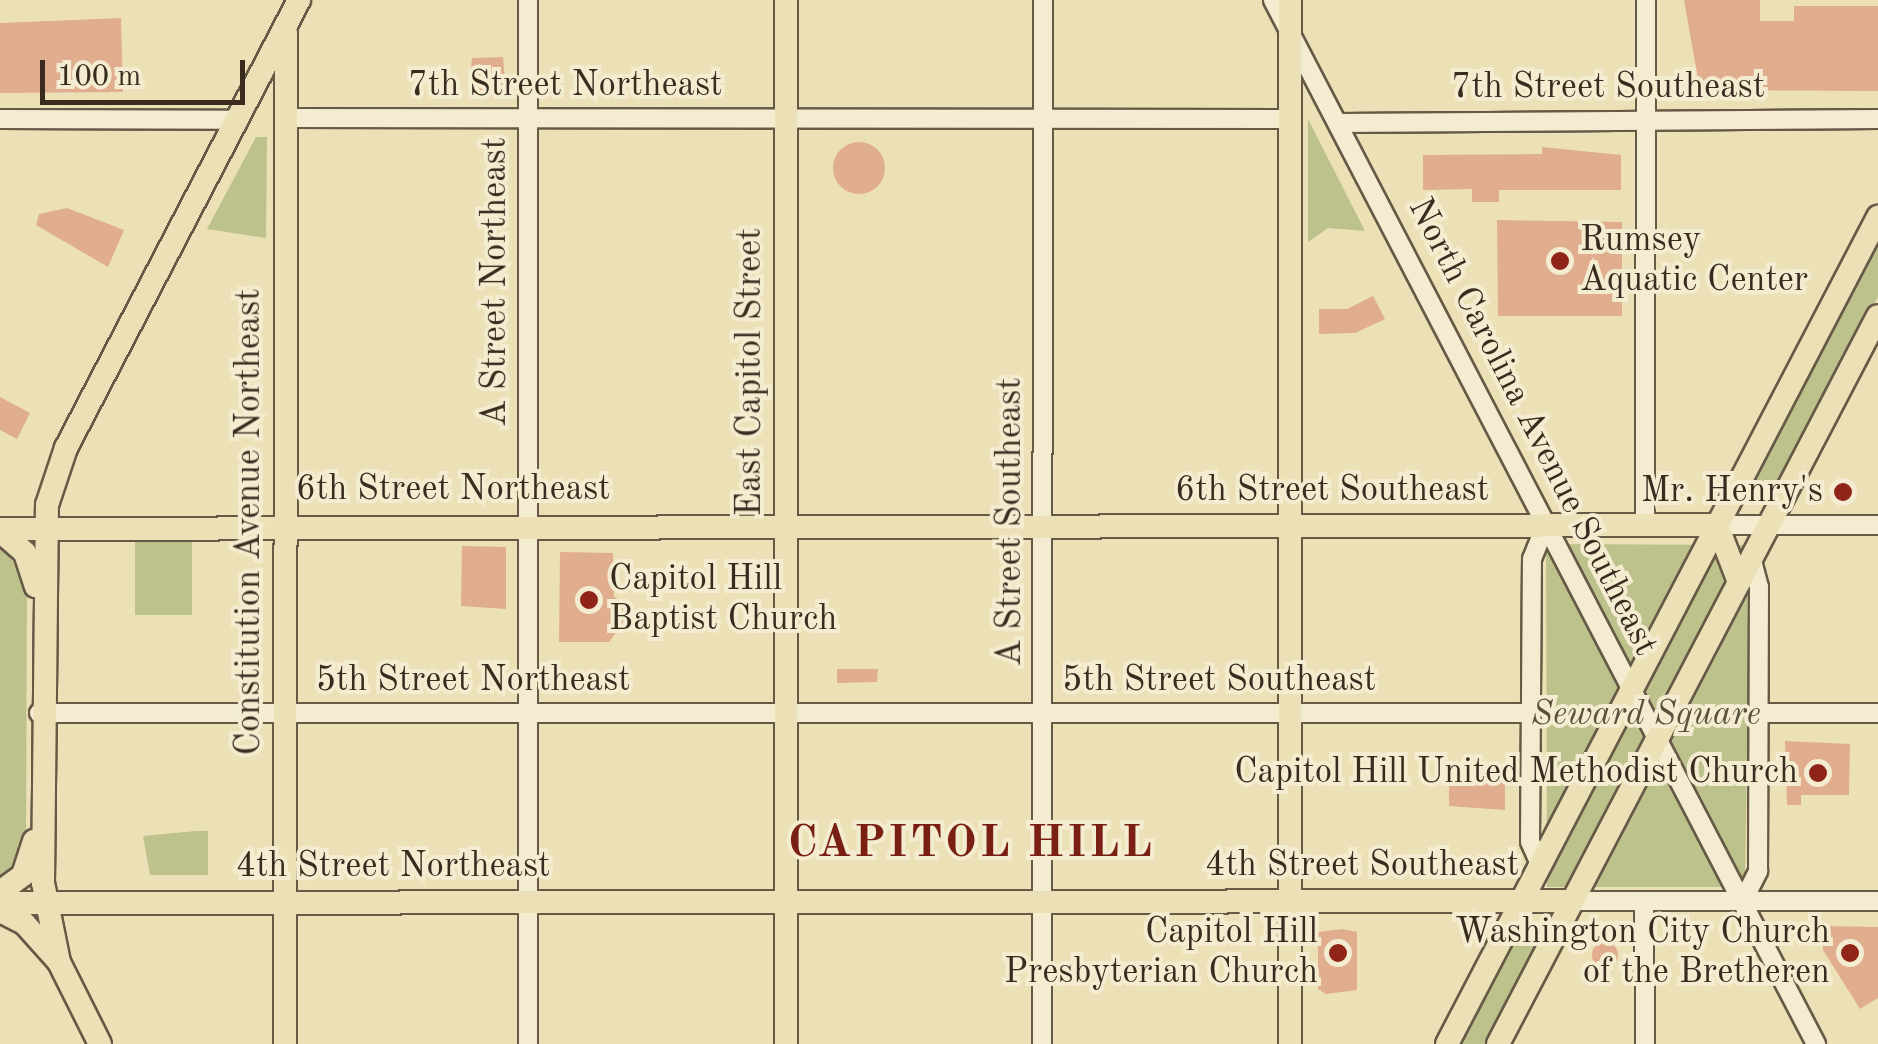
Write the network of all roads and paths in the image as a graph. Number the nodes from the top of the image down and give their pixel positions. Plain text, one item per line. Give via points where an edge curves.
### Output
1 (286, 0) edge
2 (299, 0) edge
3 (528, 0) edge
4 (786, 0) edge
5 (1043, 0) edge
6 (1274, 0) edge
7 (1290, 0) edge
8 (1646, 0) edge
9 (286, 25) junction
10 (1290, 32) junction
11 (284, 118) junction
12 (0, 119) edge
13 (528, 119) junction
14 (786, 119) junction
15 (1878, 119) edge
16 (236, 120) junction
17 (1043, 120) junction
18 (1290, 120) junction
19 (1646, 120) junction
20 (1338, 123) junction
21 (1878, 217) edge
22 (1878, 316) edge
23 (66, 448) junction
24 (285, 525) junction
25 (529, 525) junction
26 (786, 525) junction
27 (1043, 525) junction
28 (1546, 525) junction
29 (1645, 525) junction
30 (1717, 525) junction
31 (1768, 525) junction
32 (1878, 525) edge
33 (44, 526) junction
34 (1289, 526) junction
35 (7, 529) edge
36 (1751, 558) junction
37 (1738, 582) junction
38 (40, 604) junction
39 (1631, 689) junction
40 (39, 713) junction
41 (285, 713) junction
42 (529, 713) junction
43 (1531, 713) junction
44 (1758, 713) junction
45 (1878, 713) edge
46 (786, 714) junction
47 (1043, 714) junction
48 (1289, 714) junction
49 (1657, 738) junction
50 (40, 813) junction
51 (1540, 864) junction
52 (0, 892) edge
53 (1043, 901) junction
54 (1289, 901) junction
55 (1521, 901) junction
56 (1572, 901) junction
57 (1644, 901) junction
58 (1743, 901) junction
59 (45, 902) junction
60 (284, 902) junction
61 (530, 902) junction
62 (786, 902) junction
63 (1878, 902) edge
64 (0, 903) edge
65 (0, 911) edge
66 (58, 962) junction
67 (100, 1044) edge
68 (285, 1044) edge
69 (528, 1044) edge
70 (786, 1044) edge
71 (1042, 1044) edge
72 (1290, 1044) edge
73 (1446, 1044) edge
74 (1498, 1044) edge
75 (1645, 1044) edge
76 (1816, 1044) edge

1 - 9 main road, Constitution Avenue Northeast
2 - 9 main road
3 - 13 street, A Street Northeast
4 - 14 main road, East Capitol Street
5 - 17 street, A Street Southeast
6 - 10 street, North Carolina Avenue Southeast
7 - 10 main road
8 - 19 street
9 - 11 main road, Constitution Avenue Northeast
9 - 16 main road
10 - 18 main road
10 - 20 street, North Carolina Avenue Southeast
11 - 13 street, 7th Street Northeast
11 - 24 main road, Constitution Avenue Northeast
12 - 16 street
13 - 14 street, 7th Street Northeast
13 - 25 street, A Street Northeast
14 - 17 street
14 - 26 main road, East Capitol Street
15 - 19 street, 7th Street Southeast
16 - 23 main road
17 - 18 street
17 - 27 street, A Street Southeast
18 - 34 main road
19 - 20 street, 7th Street Southeast
19 - 29 street
20 - 28 street, North Carolina Avenue Southeast
21 - 30 main road
22 - 31 main road
23 - 33 main road
23 - 35 main road
24 - 25 main road, 6th Street Northeast
24 - 33 main road, 6th Street Northeast
24 - 41 main road, Constitution Avenue Northeast
25 - 26 main road, 6th Street Northeast
25 - 42 street, A Street Northeast
26 - 27 main road, 6th Street Southeast
26 - 46 main road, East Capitol Street
27 - 34 main road, 6th Street Southeast
27 - 47 street, A Street Southeast
28 - 29 main road, 6th Street Southeast
28 - 34 main road, 6th Street Southeast
28 - 39 street, North Carolina Avenue Southeast
28 - 43 street via 1532,558
29 - 30 main road, 6th Street Southeast
30 - 31 street, 6th Street Southeast
30 - 37 main road
30 - 39 main road
31 - 32 street, 6th Street Southeast
31 - 36 main road
33 - 35 main road, 6th Street Northeast
33 - 38 main road
34 - 48 main road
35 - 38 main road via 28,558
36 - 37 main road
36 - 44 street
37 - 49 main road
38 - 40 main road
39 - 49 street, North Carolina Avenue Southeast
39 - 51 main road
40 - 41 street, 5th Street Northeast
40 - 50 main road
41 - 42 street, 5th Street Northeast
41 - 60 main road, Constitution Avenue Northeast
42 - 46 street, 5th Street Northeast
42 - 61 street, A Street Northeast
43 - 48 street, 5th Street Southeast
43 - 51 street via 1530,842
44 - 45 street
44 - 58 street via 1757,879
46 - 47 street, 5th Street Southeast
46 - 62 main road, East Capitol Street
47 - 48 street, 5th Street Southeast
47 - 53 street, A Street Southeast
48 - 54 main road
49 - 56 main road
49 - 58 street, North Carolina Avenue Southeast
50 - 52 main road via 29,864
50 - 59 main road
51 - 55 main road
51 - 56 main road
53 - 54 main road, 4th Street Southeast
53 - 62 main road, 4th Street Southeast
53 - 71 street, A Street Southeast
54 - 55 main road, 4th Street Southeast
54 - 72 main road
55 - 56 main road, 4th Street Southeast
55 - 73 main road
56 - 57 street, 4th Street Southeast
56 - 74 main road
57 - 58 street, 4th Street Southeast
57 - 75 street
58 - 63 street, 4th Street Southeast
58 - 76 street, North Carolina Avenue Southeast
59 - 60 main road, 4th Street Northeast
59 - 64 main road, 4th Street Northeast
59 - 66 main road
60 - 61 main road, 4th Street Northeast
60 - 68 main road, Constitution Avenue Northeast
61 - 62 main road, 4th Street Northeast
61 - 69 street, A Street Northeast
62 - 70 main road, East Capitol Street
65 - 66 main road via 24,923
66 - 67 main road

